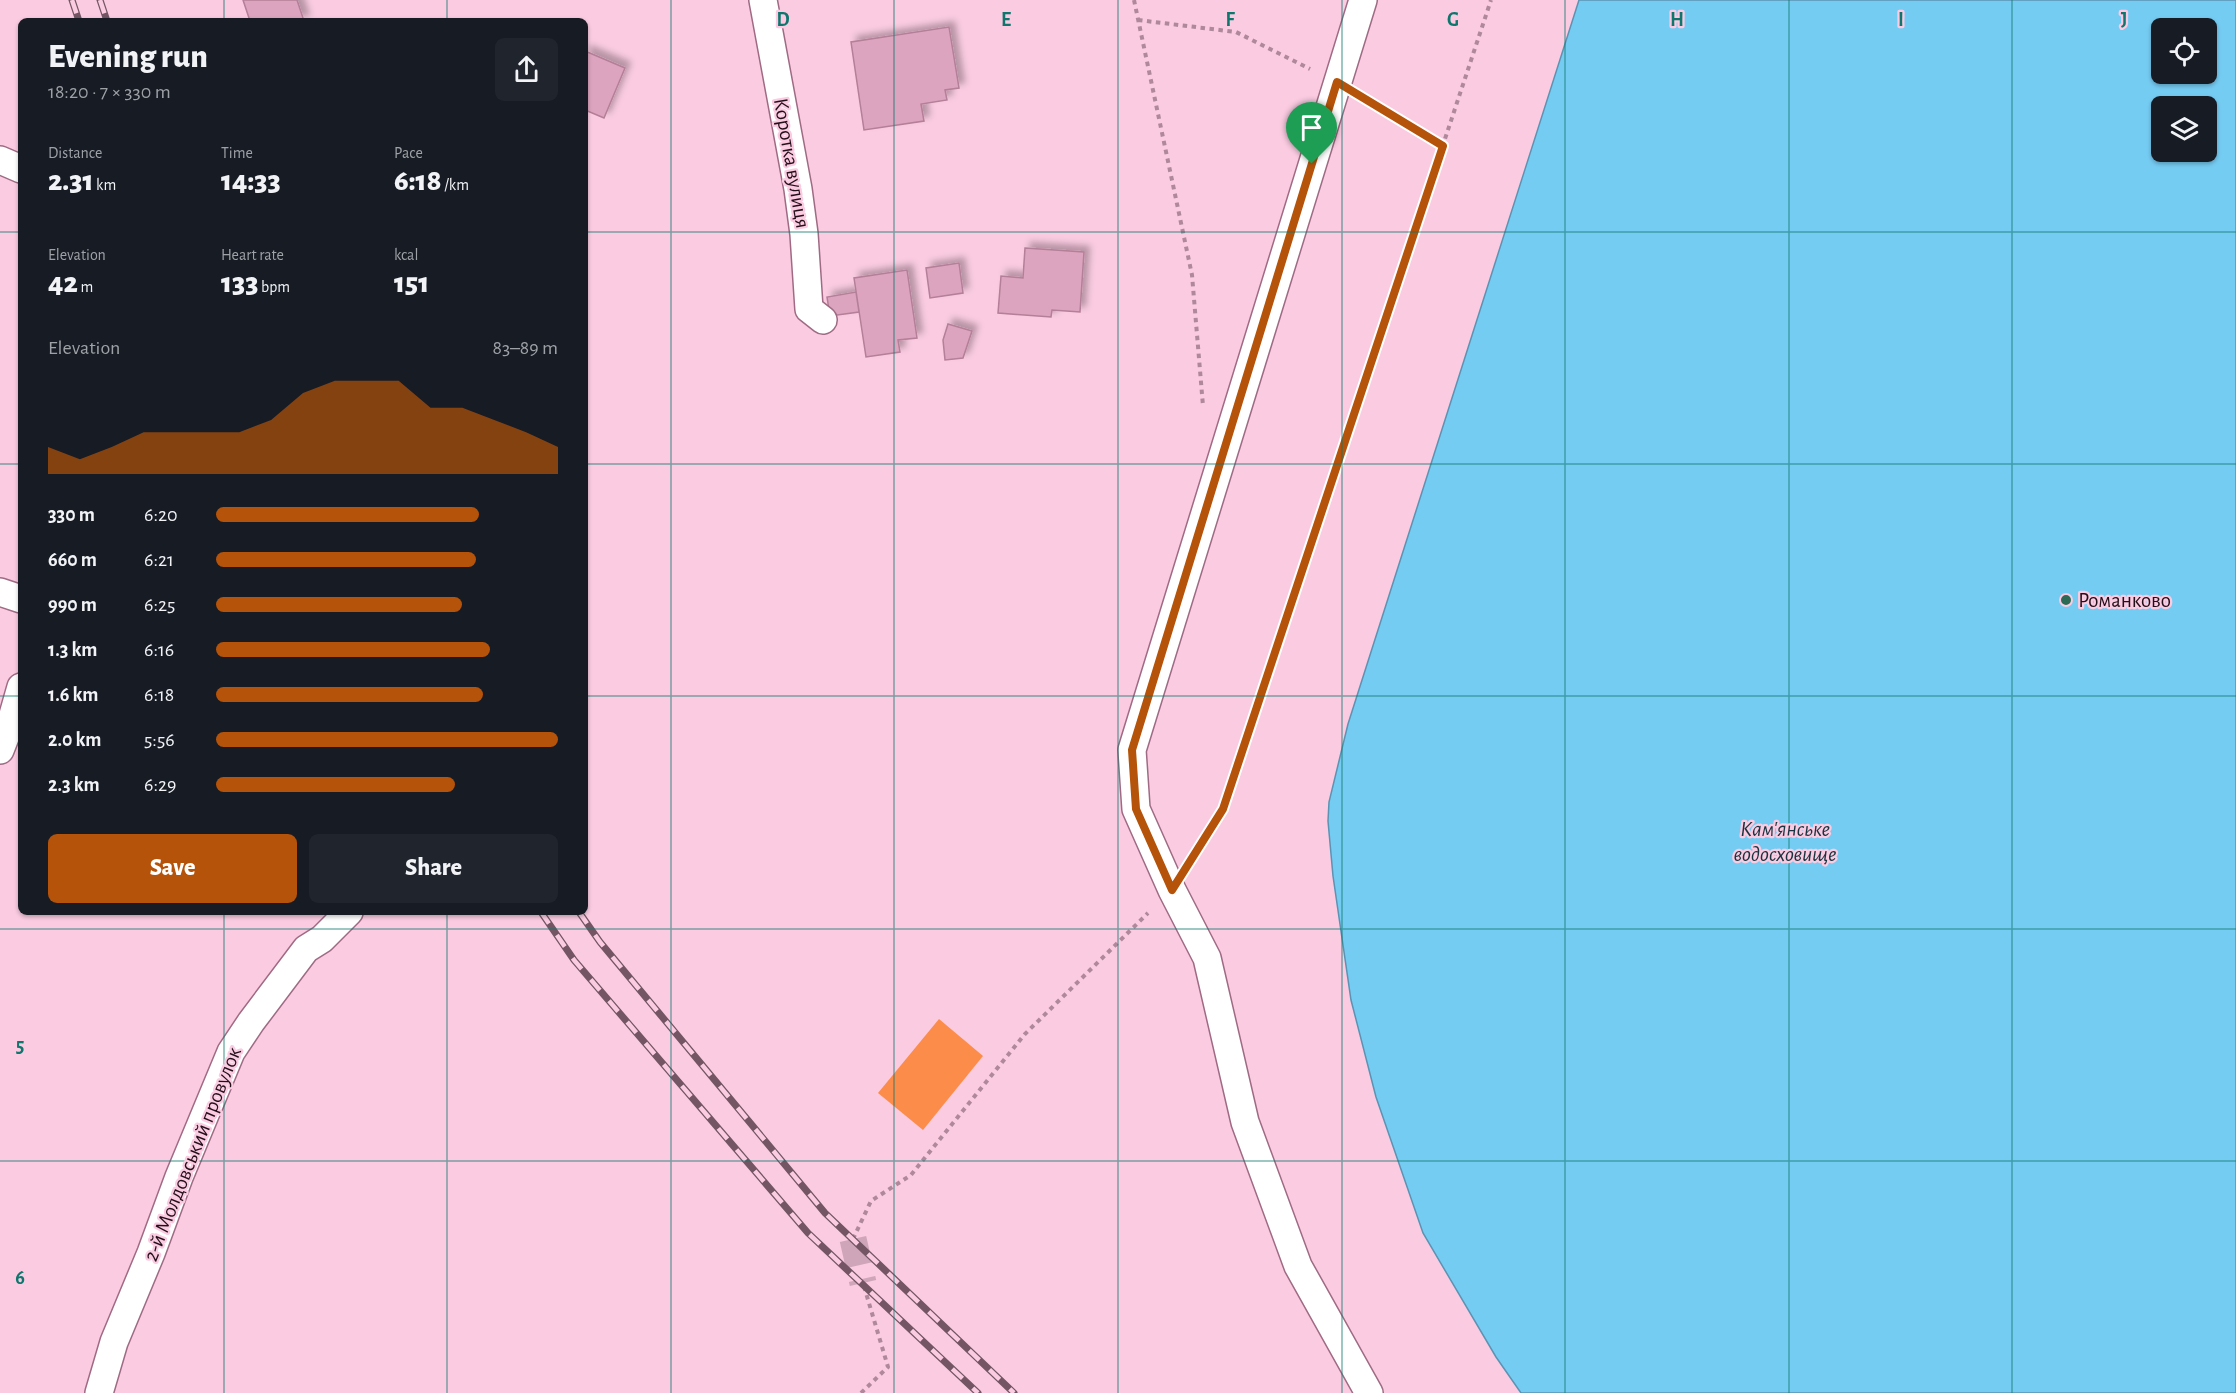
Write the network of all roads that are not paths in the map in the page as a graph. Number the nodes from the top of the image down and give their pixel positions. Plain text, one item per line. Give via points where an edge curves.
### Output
1 (763, 0) edge
2 (1363, 0) edge
3 (0, 160) edge
4 (18, 168) edge
5 (824, 320) dead end
6 (0, 592) edge
7 (18, 598) edge
8 (18, 699) edge
9 (0, 750) edge
10 (346, 915) edge
11 (99, 1393) edge
12 (1369, 1393) edge

1 - 5 street, Коротка вулиця via 801,212 809,309
2 - 12 street via 1132,750 1136,809 1207,958 1245,1122 1298,1266
3 - 4 street
6 - 7 street
8 - 9 street
10 - 11 street, 2-й Молдовський провулок via 300,957 231,1052 114,1342

